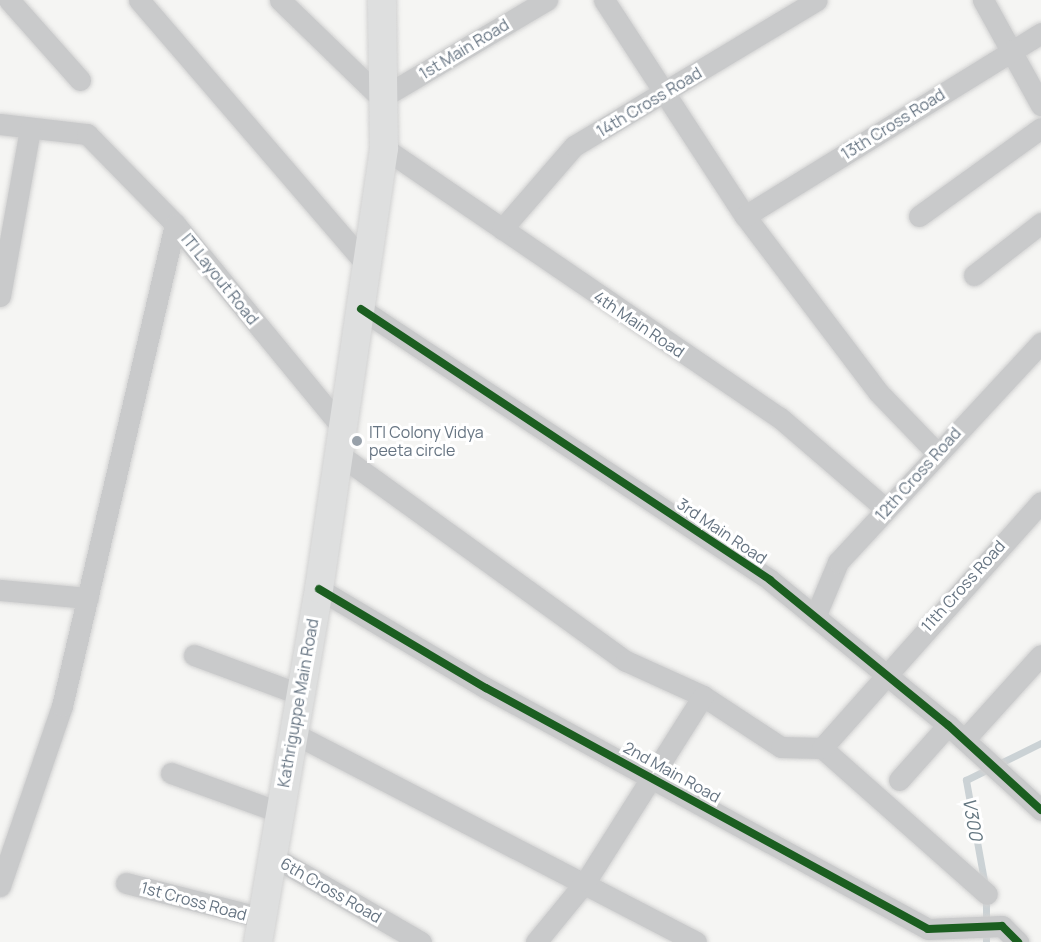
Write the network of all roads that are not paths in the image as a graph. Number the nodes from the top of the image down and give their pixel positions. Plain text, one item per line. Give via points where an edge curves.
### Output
1 (9, 0) edge
2 (139, 0) edge
3 (280, 0) edge
4 (382, 0) edge
5 (547, 0) edge
6 (604, 0) edge
7 (817, 0) edge
8 (983, 0) edge
9 (1041, 33) edge
10 (1014, 49) junction
11 (80, 80) dead end
12 (664, 92) junction
13 (381, 98) junction
14 (1041, 105) edge
15 (0, 124) edge
16 (1041, 128) edge
17 (30, 129) junction
18 (384, 147) junction
19 (745, 216) junction
20 (920, 216) dead end
21 (175, 224) junction
22 (1041, 224) edge
23 (502, 229) junction
24 (366, 264) junction
25 (974, 275) dead end
26 (0, 296) edge
27 (362, 309) junction
28 (1041, 343) edge
29 (342, 443) junction
30 (937, 453) junction
31 (1041, 502) edge
32 (886, 509) junction
33 (319, 589) junction
34 (0, 590) edge
35 (88, 598) junction
36 (815, 618) junction
37 (194, 655) dead end
38 (1041, 655) edge
39 (885, 671) junction
40 (299, 694) junction
41 (703, 696) junction
42 (948, 724) junction
43 (291, 732) junction
44 (965, 739) junction
45 (822, 748) junction
46 (171, 774) dead end
47 (655, 777) junction
48 (899, 780) dead end
49 (1041, 810) edge
50 (279, 812) junction
51 (272, 856) junction
52 (586, 881) junction
53 (126, 883) dead end
54 (0, 886) edge
55 (987, 894) dead end
56 (260, 930) edge
57 (421, 942) edge
58 (536, 942) edge
59 (696, 942) edge
60 (1018, 942) edge

1 - 11 street
2 - 24 street
3 - 13 street
4 - 13 main road, Kathriguppe Main Road
5 - 13 street, 1st Main Road
6 - 12 street
7 - 12 street, 14th Cross Road
8 - 10 street
9 - 10 street, 13th Cross Road
10 - 14 street
10 - 19 street, 13th Cross Road
12 - 19 street
12 - 23 street, 14th Cross Road via 574,146
13 - 18 main road, Kathriguppe Main Road
15 - 17 street
16 - 20 street
17 - 21 street, ITI Layout Road via 87,134
17 - 26 street
18 - 23 street, 4th Main Road
18 - 24 main road, Kathriguppe Main Road
19 - 30 street via 878,392
21 - 29 street, ITI Layout Road
21 - 35 street
22 - 25 street
23 - 32 street, 4th Main Road via 780,417
24 - 27 main road, Kathriguppe Main Road
27 - 29 main road, Kathriguppe Main Road
27 - 36 street, 3rd Main Road via 760,574
28 - 30 street, 12th Cross Road
29 - 33 main road, Kathriguppe Main Road
29 - 41 street, ITI Layout Road via 626,661
30 - 32 street, 12th Cross Road
31 - 39 street, 11th Cross Road
32 - 36 street, 12th Cross Road via 838,562
33 - 40 main road, Kathriguppe Main Road
33 - 47 street, 2nd Main Road via 486,688
34 - 35 street
35 - 54 street via 62,706
36 - 39 street, 3rd Main Road
37 - 40 street
38 - 44 street
39 - 42 street, 3rd Main Road
39 - 45 street, 11th Cross Road
40 - 43 main road, Kathriguppe Main Road
41 - 45 street, ITI Layout Road via 781,747
41 - 47 street
42 - 44 street, 3rd Main Road
42 - 48 street
43 - 50 main road, Kathriguppe Main Road
43 - 52 street
44 - 49 street, 3rd Main Road
45 - 55 street
46 - 50 street
47 - 52 street
47 - 60 street, 2nd Main Road via 928,929 1002,926
50 - 51 main road, Kathriguppe Main Road
51 - 56 main road, Kathriguppe Main Road
51 - 57 street, 6th Cross Road
52 - 58 street
52 - 59 street
53 - 56 street, 1st Cross Road

